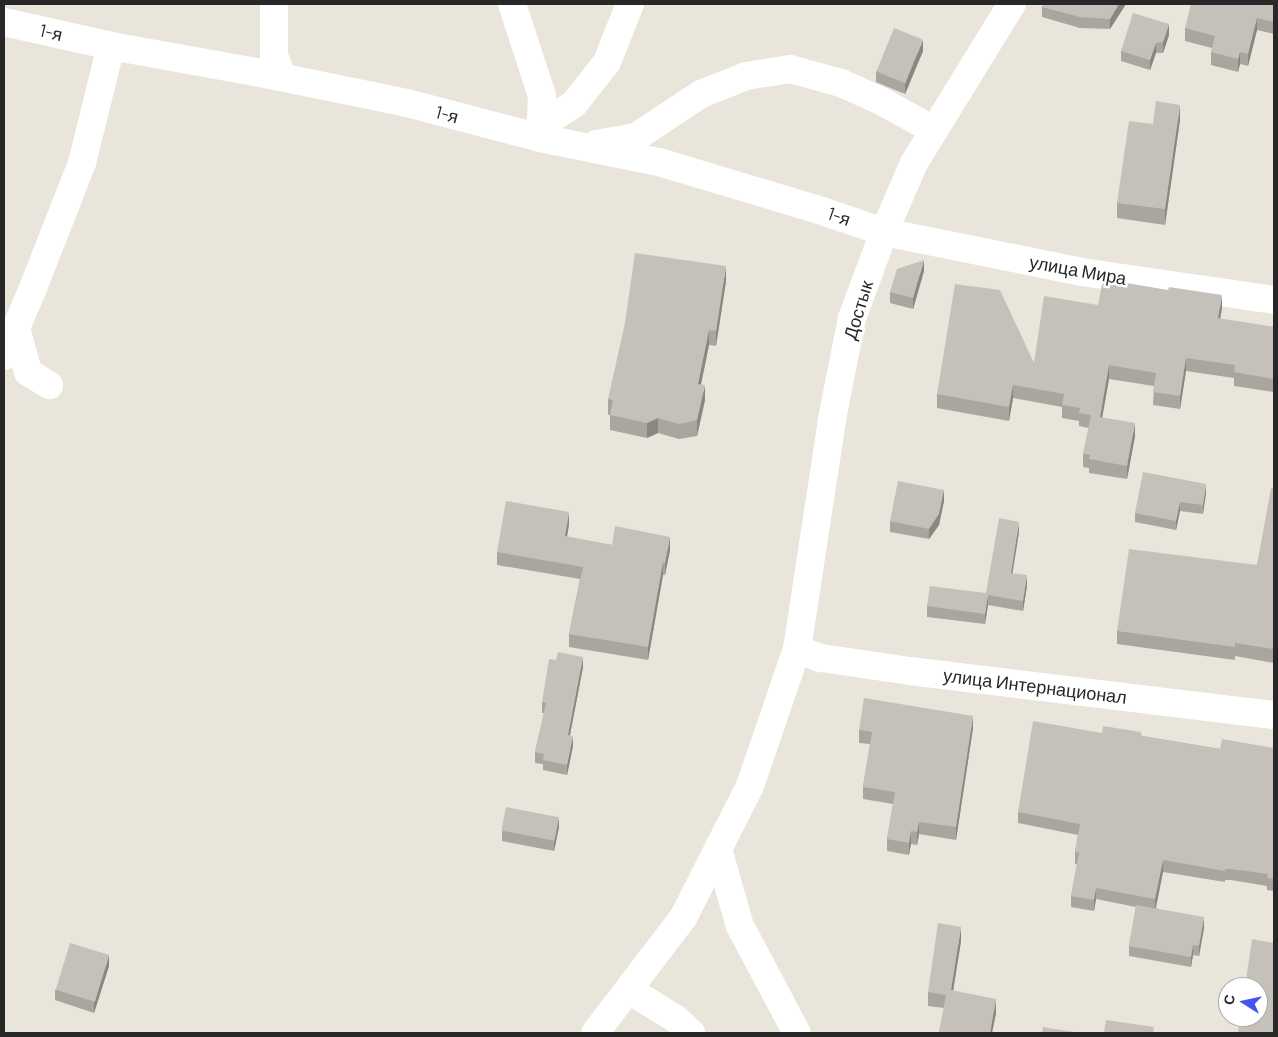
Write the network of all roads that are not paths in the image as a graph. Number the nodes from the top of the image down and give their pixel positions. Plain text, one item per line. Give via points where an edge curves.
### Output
1 (274, 4) edge
2 (512, 4) edge
3 (630, 4) edge
4 (1012, 4) edge
5 (4, 22) edge
6 (110, 46) junction
7 (282, 77) junction
8 (934, 130) junction
9 (540, 132) junction
10 (582, 147) junction
11 (884, 232) junction
12 (1274, 300) edge
13 (16, 328) junction
14 (4, 356) edge
15 (49, 385) dead end
16 (797, 649) junction
17 (1274, 714) edge
18 (718, 849) junction
19 (629, 990) junction
20 (595, 1033) edge
21 (691, 1033) edge
22 (797, 1033) edge

1 - 7 street via 274,55
2 - 9 street via 542,96
3 - 9 street via 608,62 574,104
4 - 8 street, Достык
5 - 6 street, 1-я
6 - 7 street, 1-я
6 - 13 street via 82,163
7 - 9 street, 1-я
8 - 10 street via 841,83 790,69 746,76 701,94 636,137
8 - 11 street, Достык via 914,163
9 - 10 street, 1-я
10 - 11 street, 1-я via 659,162 816,208
11 - 12 street, улица Мира via 1082,272
11 - 16 street, Достык via 852,318 832,419
13 - 14 street
13 - 15 street via 28,372
16 - 17 street, улица Интернационал via 820,658 910,671
16 - 18 street, Достык via 750,786
18 - 19 street, Достык via 683,918
18 - 22 street via 740,926
19 - 20 street, Достык
19 - 21 street

